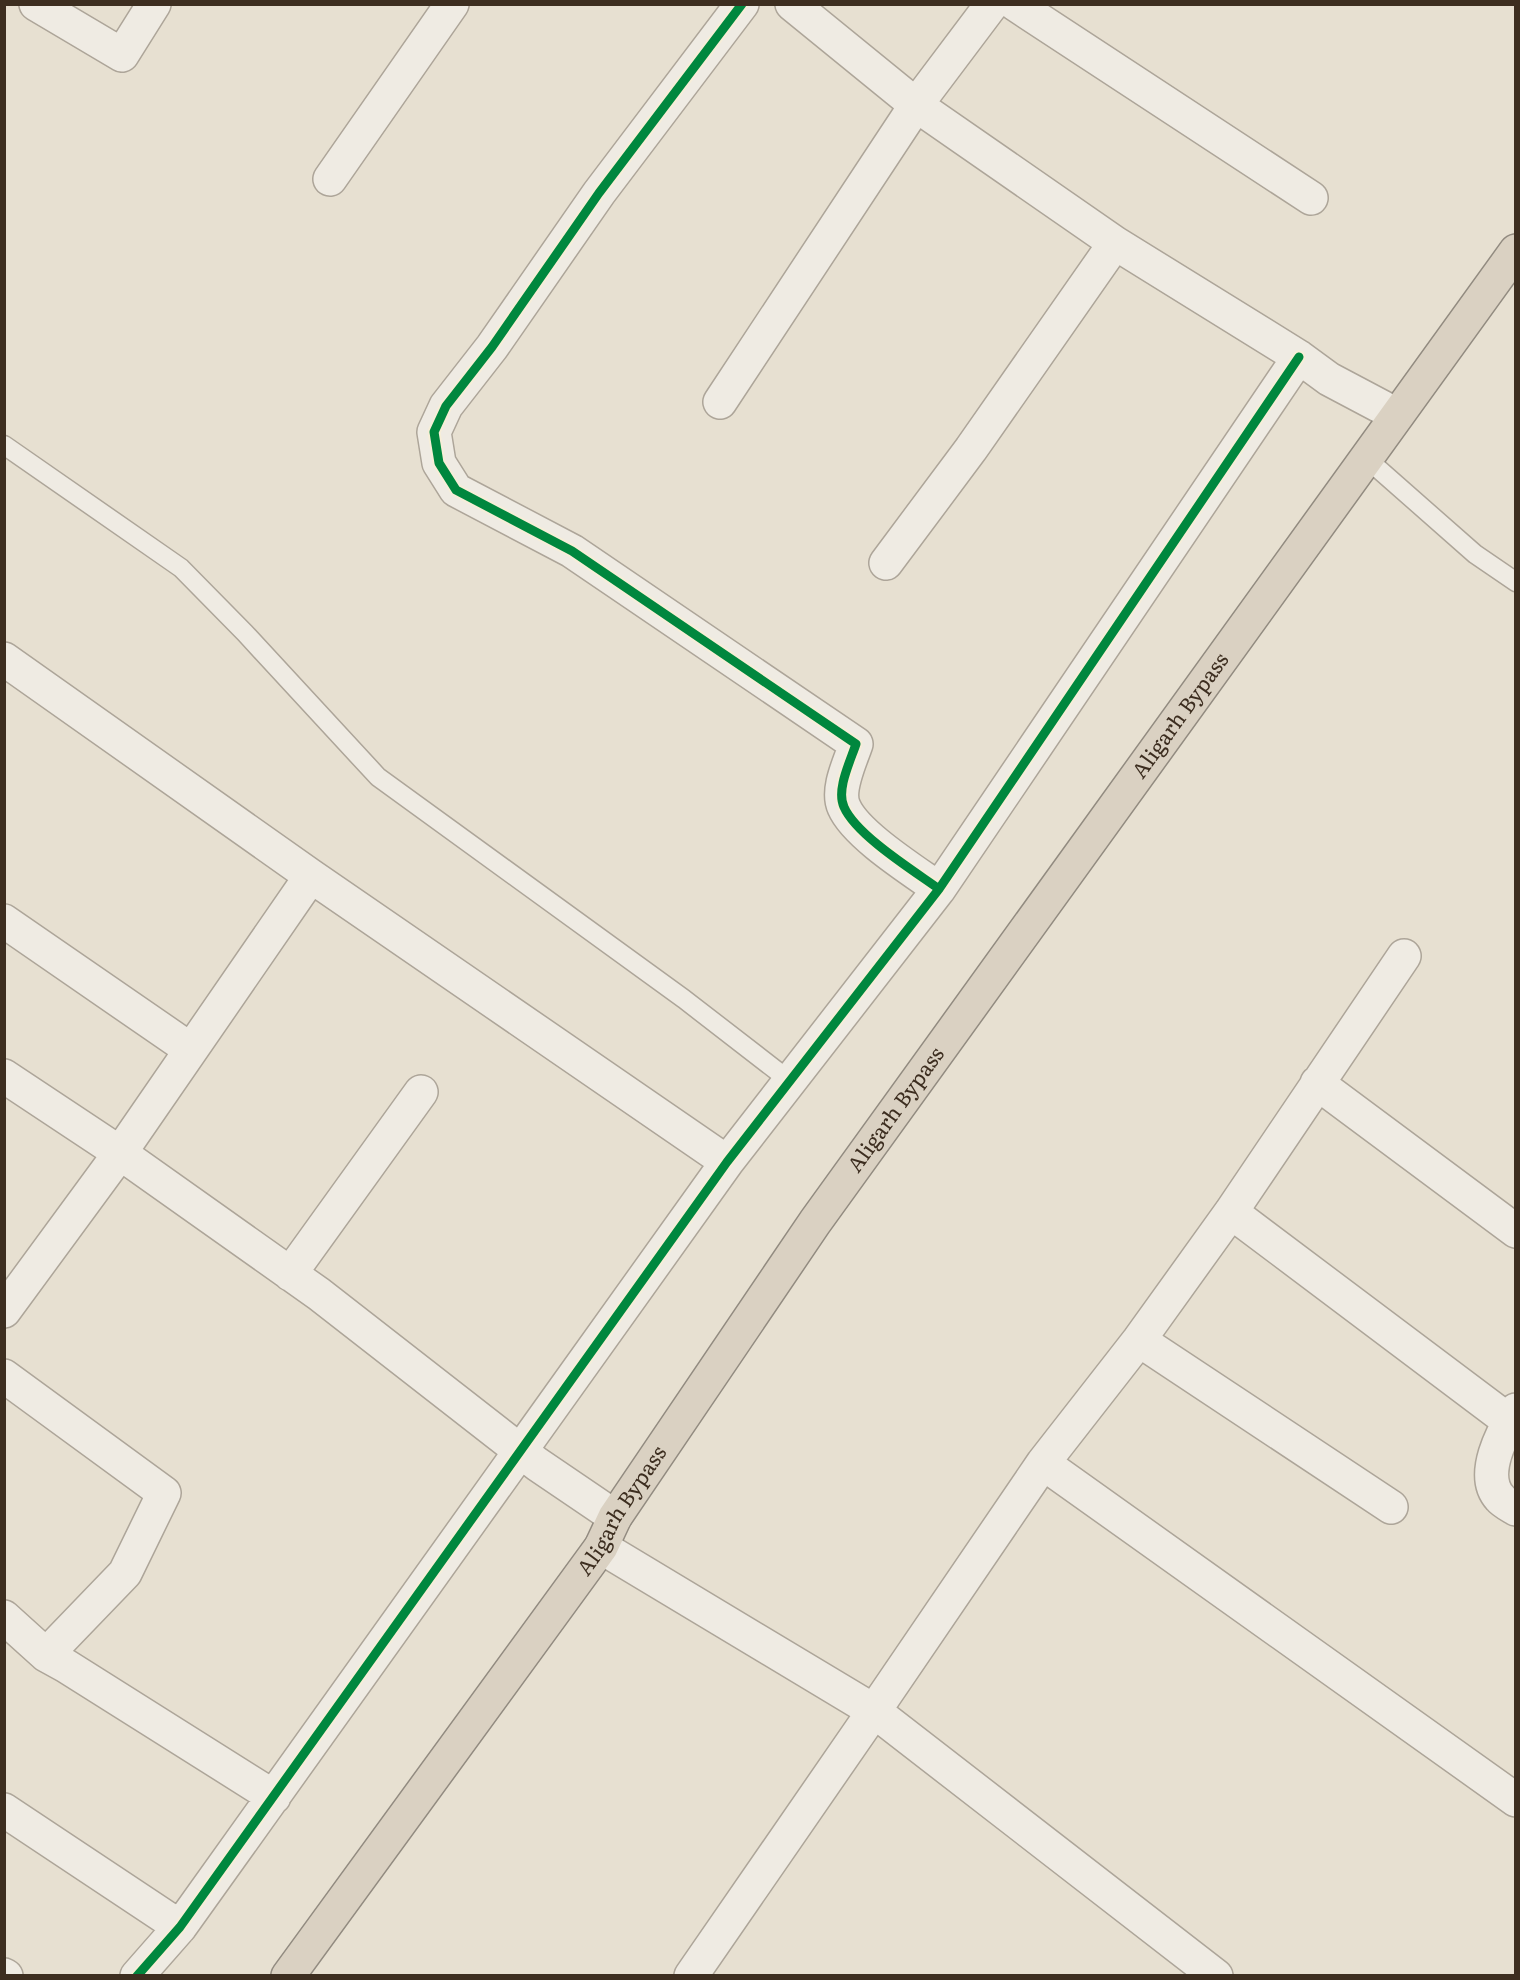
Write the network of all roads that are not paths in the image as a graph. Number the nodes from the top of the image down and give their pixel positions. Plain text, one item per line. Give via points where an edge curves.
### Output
1 (36, 4) edge
2 (154, 4) edge
3 (452, 4) edge
4 (742, 4) edge
5 (792, 4) edge
6 (992, 4) edge
7 (1015, 4) edge
8 (916, 105) junction
9 (330, 180) dead end
10 (1311, 198) dead end
11 (1115, 243) junction
12 (1515, 251) edge
13 (1299, 357) junction
14 (720, 402) dead end
15 (1397, 415) junction
16 (4, 445) edge
17 (1366, 458) junction
18 (886, 563) dead end
19 (1515, 582) edge
20 (4, 659) edge
21 (310, 876) junction
22 (939, 890) junction
23 (4, 921) edge
24 (1404, 956) dead end
25 (191, 1050) junction
26 (4, 1076) edge
27 (790, 1081) junction
28 (1317, 1083) junction
29 (421, 1092) dead end
30 (120, 1153) junction
31 (727, 1162) junction
32 (1231, 1212) junction
33 (1515, 1231) edge
34 (290, 1274) junction
35 (4, 1311) edge
36 (1139, 1340) junction
37 (4, 1376) edge
38 (1512, 1415) edge
39 (529, 1458) junction
40 (1043, 1462) junction
41 (1391, 1506) dead end
42 (602, 1508) junction
43 (1515, 1509) edge
44 (601, 1546) junction
45 (4, 1617) edge
46 (46, 1655) junction
47 (874, 1711) junction
48 (274, 1797) junction
49 (1515, 1800) edge
50 (4, 1810) edge
51 (180, 1927) junction
52 (136, 1976) edge
53 (288, 1976) edge
54 (691, 1976) edge
55 (1216, 1976) edge

1 - 2 street via 122,55
3 - 9 street
4 - 22 street via 599,193 446,406 434,432 439,463 456,490 572,551 856,744 842,782 843,807 861,831
5 - 8 street
6 - 8 street
7 - 10 street
8 - 11 street
8 - 14 street
11 - 13 street
11 - 18 street
12 - 15 highway, Aligarh Bypass
13 - 15 street via 1329,379
13 - 22 street
15 - 17 highway, Aligarh Bypass
16 - 27 lane via 181,568 378,777 684,999
17 - 19 lane via 1475,554
17 - 42 highway, Aligarh Bypass via 815,1222
20 - 21 street
21 - 25 street
21 - 31 street
22 - 27 street
23 - 25 street
24 - 28 street
25 - 30 street
26 - 30 street
27 - 31 street
28 - 32 street
28 - 33 street
29 - 34 street
30 - 34 street
30 - 35 street
31 - 39 street
32 - 36 street
32 - 38 street
34 - 39 street
36 - 40 street
36 - 41 street
37 - 46 street via 164,1492 125,1574
38 - 43 street via 1492,1462 1491,1482 1500,1499
39 - 42 street
39 - 48 street
40 - 47 street
40 - 49 street
42 - 44 highway, Aligarh Bypass
44 - 47 street
44 - 53 highway, Aligarh Bypass
45 - 46 street
46 - 48 street
47 - 54 street
47 - 55 street
48 - 51 street
50 - 51 street
51 - 52 street

